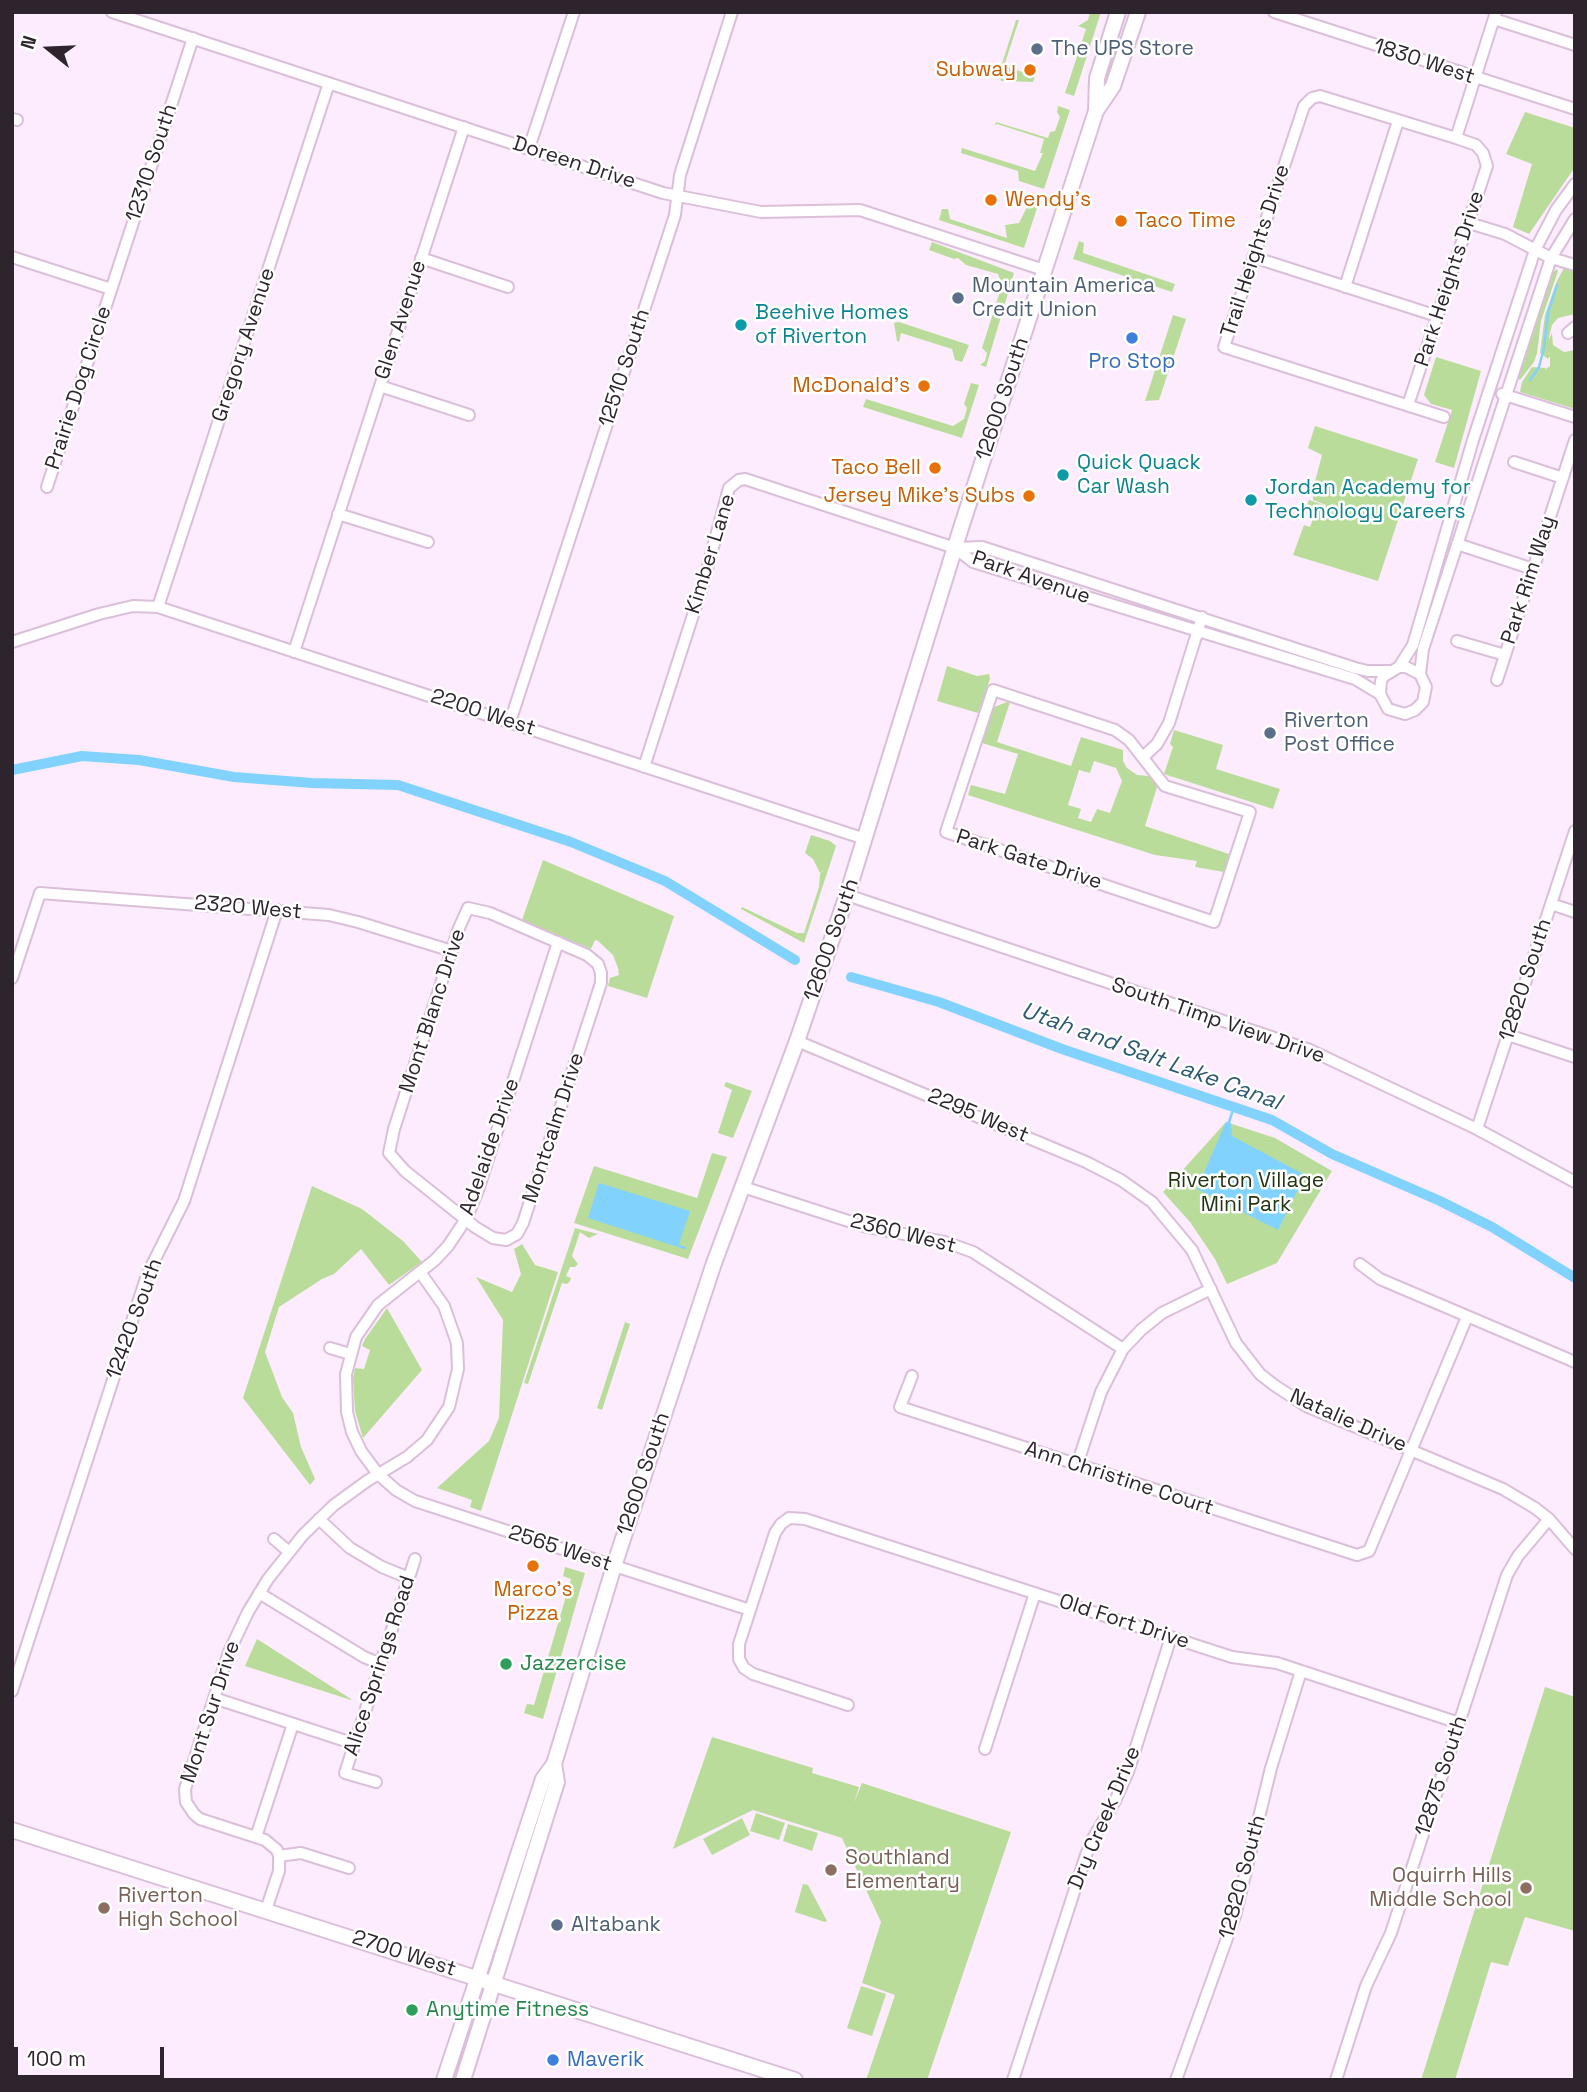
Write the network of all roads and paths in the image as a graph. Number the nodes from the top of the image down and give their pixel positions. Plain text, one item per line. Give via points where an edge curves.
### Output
1 (112, 12) edge
2 (574, 12) edge
3 (732, 12) edge
4 (1118, 12) edge
5 (1138, 12) edge
6 (1274, 12) edge
7 (1495, 16) edge
8 (193, 38) junction
9 (1575, 45) edge
10 (1475, 79) junction
11 (329, 83) junction
12 (1575, 109) edge
13 (1096, 111) junction
14 (1398, 121) junction
15 (464, 127) junction
16 (1456, 138) junction
17 (529, 148) junction
18 (1575, 184) edge
19 (677, 195) junction
20 (1575, 219) edge
21 (1469, 223) junction
22 (1535, 250) junction
23 (12, 257) edge
24 (1253, 257) junction
25 (421, 258) junction
26 (1551, 258) junction
27 (1575, 265) edge
28 (1044, 270) junction
29 (508, 287) dead end
30 (1345, 287) junction
31 (111, 289) junction
32 (1437, 316) junction
33 (380, 386) junction
34 (1489, 390) junction
35 (1506, 396) junction
36 (1408, 405) junction
37 (469, 415) dead end
38 (1444, 417) dead end
39 (1575, 417) edge
40 (1575, 440) edge
41 (1514, 462) dead end
42 (1563, 478) junction
43 (47, 487) dead end
44 (338, 514) junction
45 (428, 542) dead end
46 (1457, 544) junction
47 (955, 548) junction
48 (1533, 569) junction
49 (158, 607) junction
50 (1202, 617) junction
51 (1198, 632) junction
52 (1457, 641) dead end
53 (12, 642) edge
54 (294, 652) junction
55 (1505, 655) junction
56 (1394, 669) junction
57 (1420, 674) junction
58 (1497, 680) dead end
59 (1380, 694) junction
60 (510, 722) junction
61 (1143, 757) junction
62 (644, 767) junction
63 (1575, 831) edge
64 (865, 839) junction
65 (847, 895) junction
66 (1551, 904) junction
67 (277, 910) junction
68 (1575, 912) edge
69 (558, 942) junction
70 (452, 951) junction
71 (598, 964) joint
72 (12, 978) edge
73 (1508, 1035) junction
74 (797, 1041) junction
75 (1575, 1057) edge
76 (1477, 1129) junction
77 (1575, 1182) edge
78 (743, 1187) junction
79 (1152, 1202) joint
80 (466, 1219) junction
81 (1360, 1264) dead end
82 (420, 1272) junction
83 (1211, 1289) junction
84 (1467, 1317) junction
85 (330, 1348) dead end
86 (1124, 1349) junction
87 (350, 1354) junction
88 (1575, 1362) edge
89 (912, 1376) dead end
90 (1411, 1450) junction
91 (1077, 1465) junction
92 (379, 1474) junction
93 (319, 1519) junction
94 (1549, 1519) junction
95 (274, 1539) dead end
96 (1575, 1549) edge
97 (288, 1551) junction
98 (415, 1559) dead end
99 (614, 1566) junction
100 (409, 1578) junction
101 (259, 1592) junction
102 (1035, 1593) junction
103 (750, 1610) junction
104 (1171, 1637) junction
105 (381, 1664) junction
106 (1301, 1671) junction
107 (12, 1691) edge
108 (214, 1698) junction
109 (848, 1705) dead end
110 (1459, 1723) junction
111 (293, 1724) junction
112 (355, 1744) junction
113 (985, 1749) dead end
114 (554, 1764) junction
115 (376, 1782) dead end
116 (12, 1830) edge
117 (256, 1837) junction
118 (279, 1856) junction
119 (349, 1868) dead end
120 (266, 1910) junction
121 (478, 1977) junction
122 (494, 1983) junction
123 (444, 2080) edge
124 (463, 2080) edge
125 (795, 2080) edge
126 (1013, 2080) edge
127 (1176, 2080) edge
128 (1336, 2080) edge

1 - 8 street, Doreen Drive
2 - 17 street
3 - 19 street, 12510 South
4 - 13 main road, 12600 South via 1097,78
5 - 13 main road, 12600 South via 1113,86
6 - 10 street, 1830 West
7 - 9 street
7 - 10 street
8 - 11 street, Doreen Drive
8 - 31 street, 12310 South
10 - 12 street, 1830 West
10 - 16 street
11 - 15 street, Doreen Drive
11 - 49 street, Gregory Avenue
13 - 28 main road, 12600 South
14 - 16 street
14 - 24 street, Trail Heights Drive via 1320,96 1312,98 1304,106
14 - 30 street
15 - 17 street, Doreen Drive
15 - 25 street, Glen Avenue
16 - 21 street, Park Heights Drive via 1476,145 1487,166
17 - 19 street, Doreen Drive
18 - 22 street
19 - 28 street, Doreen Drive via 761,212 860,209
19 - 60 street, 12510 South via 675,215
20 - 26 street, Park Avenue
21 - 22 street via 1506,234
21 - 32 street, Park Heights Drive
22 - 26 street
22 - 34 street
23 - 31 street
24 - 30 street
24 - 36 street, Trail Heights Drive via 1224,346
25 - 29 street
25 - 33 street, Glen Avenue
26 - 27 street
26 - 35 street, Park Avenue
28 - 47 main road, 12600 South
30 - 32 street
31 - 43 street, Prairie Dog Circle
32 - 36 street, Park Heights Drive
33 - 37 street
33 - 44 street, Glen Avenue
34 - 35 street
34 - 56 street via 1413,645
35 - 39 street
35 - 46 street, Park Avenue
36 - 38 street, Trail Heights Drive
40 - 42 street, Park Rim Way
41 - 42 street
42 - 48 street, Park Rim Way
44 - 45 street
44 - 54 street, Glen Avenue
46 - 48 street
46 - 57 street, Park Avenue via 1423,649
47 - 50 street, Park Avenue via 982,547
47 - 51 street, Park Avenue via 973,562
47 - 62 street, Kimber Lane via 745,479 734,483
47 - 64 main road, 12600 South
48 - 55 street, Park Rim Way
49 - 53 street, 2200 West via 133,606 99,614
49 - 54 street, 2200 West
50 - 51 street
50 - 56 street, Park Avenue via 1368,671
51 - 59 street, Park Avenue via 1355,680
51 - 61 street via 1169,723
52 - 55 street
54 - 60 street, 2200 West
55 - 58 street, Park Rim Way
56 - 57 street, Park Avenue via 1406,667
56 - 59 street via 1381,681
57 - 59 street, Park Avenue via 1426,694 1415,710 1393,712
60 - 62 street, 2200 West
61 - 61 street, Park Gate Drive via 1115,730 993,690 946,832 1214,922 1250,813 1166,786
62 - 64 street, 2200 West
63 - 66 street, 12820 South
64 - 65 main road, 12600 South
65 - 74 main road, 12600 South
65 - 76 street, South Timp View Drive via 1310,1050
66 - 68 street
66 - 73 street, 12820 South
67 - 70 street, 2320 West via 358,922
67 - 72 street, 2320 West via 40,893
67 - 107 street, 12420 South via 184,1201 147,1275
69 - 70 street, Mont Blanc Drive via 468,908
69 - 71 street, Mont Blanc Drive
69 - 80 street, Adelaide Drive
70 - 80 street, Mont Blanc Drive via 389,1153
71 - 80 street, Montcalm Drive via 601,983 521,1229 499,1240
73 - 75 street
73 - 76 street, 12820 South
74 - 78 main road, 12600 South
74 - 79 street, 2295 West via 1086,1162
76 - 77 street, South Timp View Drive
78 - 86 street, 2360 West via 867,1227 973,1252
78 - 99 main road, 12600 South
79 - 83 street, Natalie Drive via 1192,1250
80 - 82 street, Adelaide Drive via 448,1246
81 - 84 street via 1380,1279
82 - 87 street, Adelaide Drive via 378,1305 356,1336
82 - 92 street, Mont Sur Drive via 444,1306 454,1330 457,1382 449,1407 427,1440
83 - 86 street via 1162,1312
83 - 90 street, Natalie Drive via 1236,1343 1260,1374 1307,1406
84 - 88 street
84 - 90 street
85 - 87 street
86 - 91 street via 1104,1385
87 - 92 street, Adelaide Drive via 347,1412 361,1451
89 - 91 street, Ann Christine Court via 900,1407
90 - 91 street, Ann Christine Court via 1369,1550 1363,1554 1350,1554
90 - 94 street, Natalie Drive via 1503,1489
92 - 93 street, Mont Sur Drive
92 - 99 street, 2565 West via 396,1490 425,1505
93 - 97 street, Mont Sur Drive
93 - 100 street via 351,1549
94 - 96 street, Natalie Drive
94 - 110 street, 12875 South via 1511,1565
95 - 97 street
97 - 101 street, Mont Sur Drive
98 - 100 street, Alice Springs Road
99 - 103 street, 2565 West
99 - 114 main road, 12600 South
100 - 105 street, Alice Springs Road
101 - 105 street
101 - 108 street, Mont Sur Drive
102 - 103 street, Old Fort Drive via 805,1518 789,1518 775,1533
102 - 104 street, Old Fort Drive
102 - 113 street
103 - 109 street via 739,1644 744,1668
104 - 106 street, Old Fort Drive via 1232,1657
104 - 126 street, Dry Creek Drive via 1122,1787 1089,1847
105 - 112 street, Alice Springs Road
106 - 110 street, Old Fort Drive
106 - 127 street, 12820 South via 1271,1768 1235,1916
108 - 111 street
108 - 117 street, Mont Sur Drive via 185,1789 186,1802 200,1819
110 - 128 street, 12875 South via 1391,1933 1366,1986
111 - 112 street
111 - 117 street
112 - 115 street, Alice Springs Road via 345,1773
114 - 121 main road, 12600 South via 543,1779
114 - 122 main road, 12600 South via 557,1782
116 - 120 main road, 2700 West
117 - 118 street, Mont Sur Drive via 272,1844
118 - 119 street via 301,1853
118 - 120 street via 279,1871
120 - 121 main road, 2700 West
121 - 122 main road, 2700 West
121 - 123 main road, 12600 South
122 - 124 main road, 12600 South
122 - 125 main road, 2700 West

